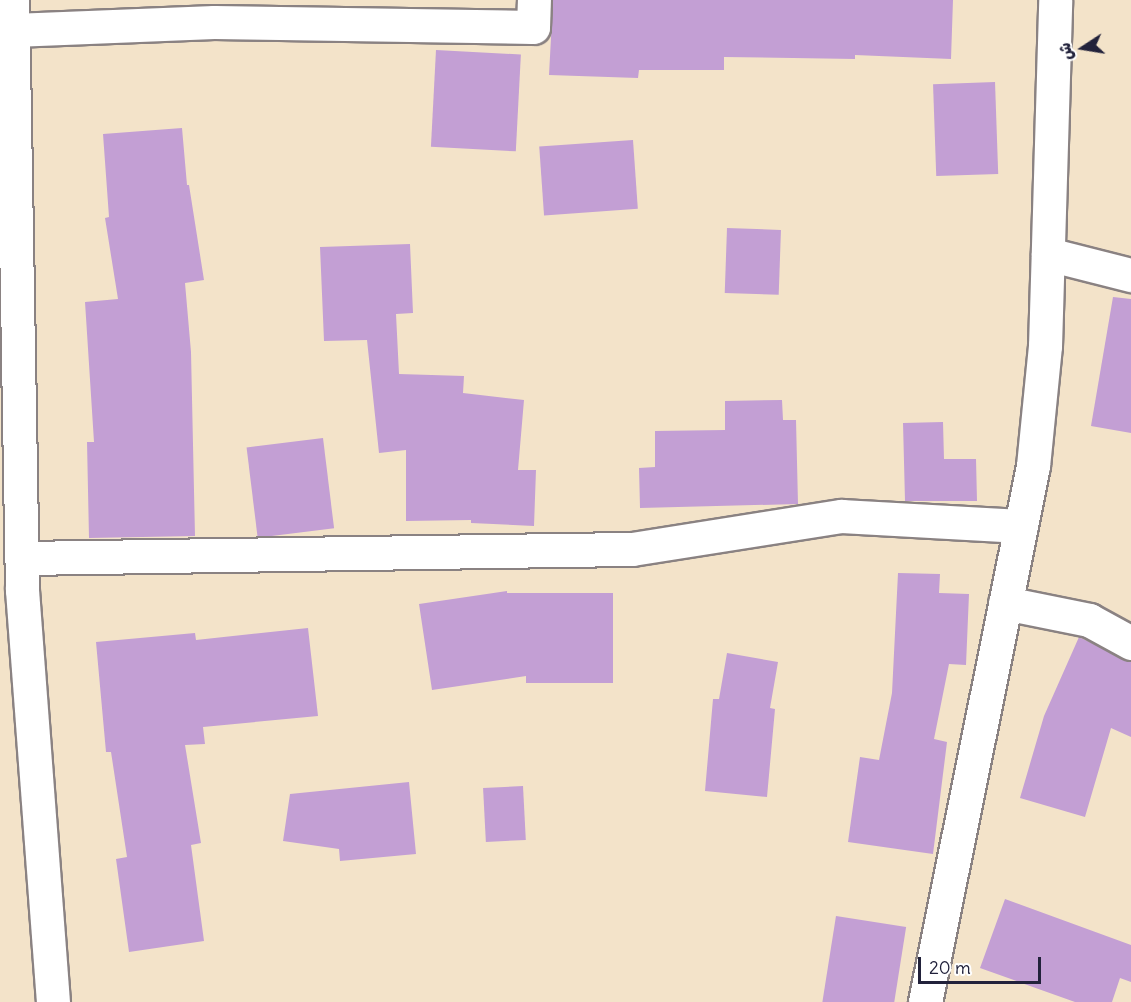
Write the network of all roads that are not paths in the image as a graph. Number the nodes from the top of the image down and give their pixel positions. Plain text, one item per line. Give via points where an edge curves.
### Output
1 (534, 0) edge
2 (1055, 0) edge
3 (12, 15) edge
4 (9, 236) edge
5 (1048, 254) junction
6 (1131, 275) edge
7 (1021, 526) junction
8 (22, 558) junction
9 (11, 591) edge
10 (1005, 603) junction
11 (1131, 643) edge
12 (53, 1002) edge
13 (925, 1002) edge

1 - 3 street via 533,27
2 - 5 street
3 - 4 street
4 - 8 street
5 - 6 street
5 - 7 street via 1045,346 1033,466
7 - 8 street via 841,516 632,549
7 - 10 street
8 - 9 street
9 - 12 street
10 - 11 street via 1089,620
10 - 13 street

